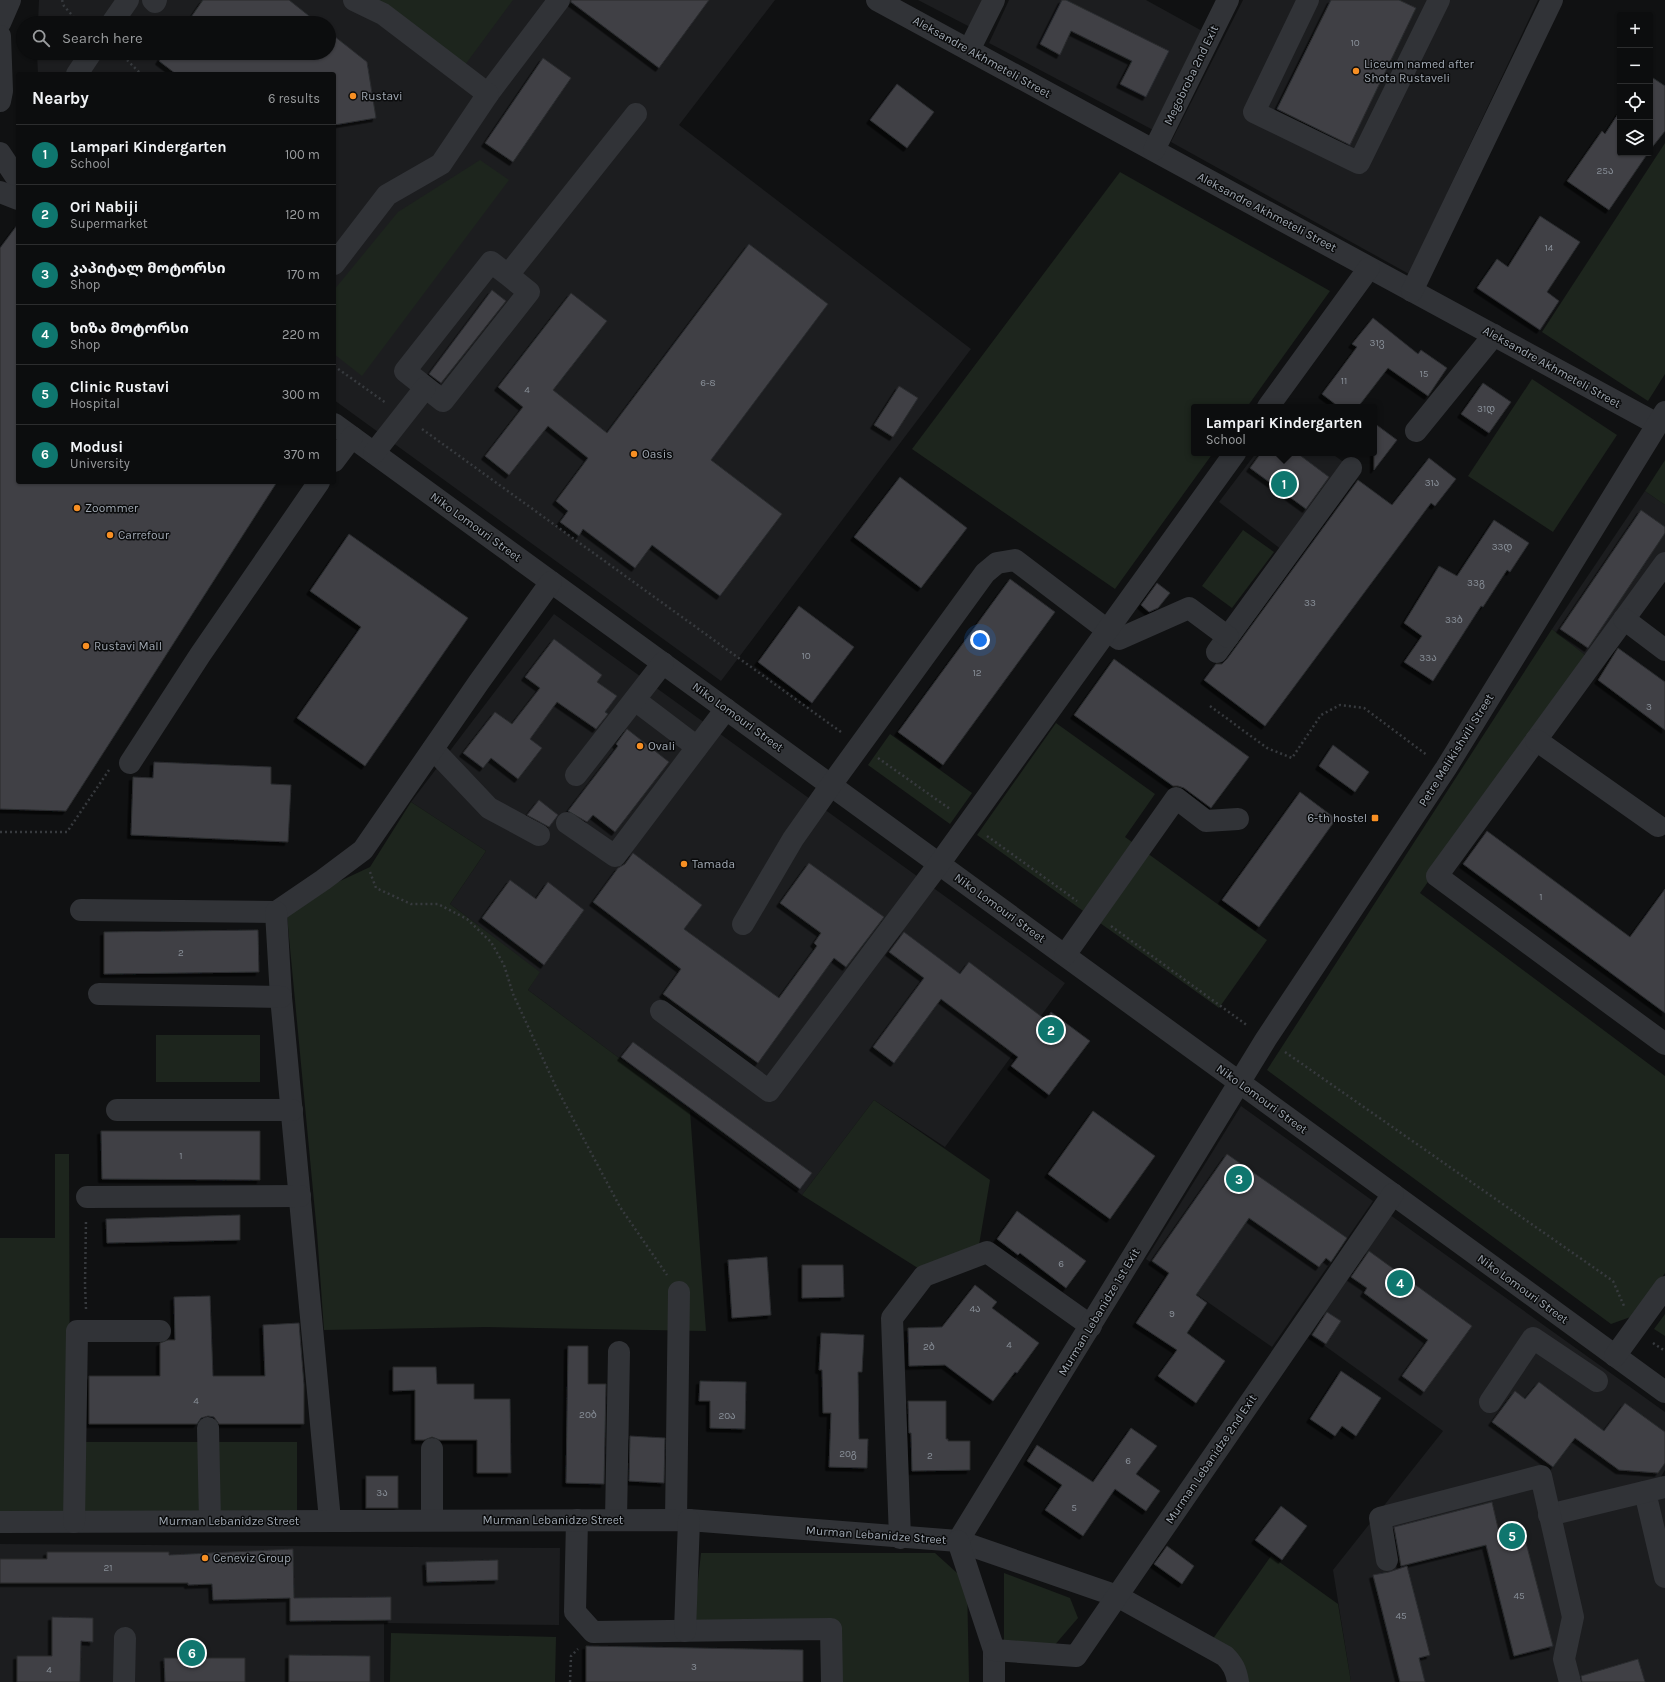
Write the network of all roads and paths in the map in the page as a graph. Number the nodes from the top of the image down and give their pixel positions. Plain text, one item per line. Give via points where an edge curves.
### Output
1 (10, 0) edge
2 (62, 0) edge
3 (128, 0) edge
4 (153, 0) edge
5 (156, 0) edge
6 (354, 0) edge
7 (559, 0) edge
8 (877, 0) edge
9 (994, 0) edge
10 (1228, 0) edge
11 (1308, 0) edge
12 (1439, 0) edge
13 (1552, 0) edge
14 (73, 16) edge
15 (117, 16) edge
16 (0, 23) edge
17 (0, 36) edge
18 (969, 50) junction
19 (86, 60) edge
20 (127, 60) edge
21 (78, 72) edge
22 (139, 72) edge
23 (488, 94) junction
24 (0, 101) edge
25 (636, 114) dead end
26 (1154, 150) junction
27 (0, 153) edge
28 (16, 177) edge
29 (0, 192) edge
30 (16, 198) edge
31 (336, 261) edge
32 (1369, 268) junction
33 (508, 275) junction
34 (1412, 291) junction
35 (1494, 335) junction
36 (336, 367) edge
37 (425, 388) junction
38 (1270, 404) edge
39 (404, 415) junction
40 (1661, 418) edge
41 (336, 425) edge
42 (1416, 431) dead end
43 (352, 437) junction
44 (374, 453) junction
45 (1233, 456) edge
46 (336, 459) edge
47 (1351, 468) dead end
48 (318, 484) edge
49 (1665, 563) edge
50 (552, 582) junction
51 (1624, 619) junction
52 (1107, 631) junction
53 (1665, 650) edge
54 (663, 663) junction
55 (635, 700) junction
56 (1210, 706) dead end
57 (726, 709) junction
58 (1536, 740) junction
59 (860, 745) junction
60 (697, 747) junction
61 (433, 749) junction
62 (130, 763) dead end
63 (1446, 768) junction
64 (576, 775) dead end
65 (831, 785) junction
66 (1238, 819) dead end
67 (567, 823) dead end
68 (969, 823) junction
69 (1658, 826) dead end
70 (539, 835) dead end
71 (363, 850) junction
72 (939, 864) junction
73 (81, 910) dead end
74 (276, 912) junction
75 (1094, 914) junction
76 (743, 924) dead end
77 (1065, 955) junction
78 (99, 994) dead end
79 (281, 996) junction
80 (661, 1011) dead end
81 (1266, 1039) junction
82 (1665, 1044) edge
83 (1240, 1083) junction
84 (117, 1110) dead end
85 (292, 1110) junction
86 (1392, 1194) junction
87 (300, 1196) junction
88 (87, 1197) joint
89 (1665, 1288) edge
90 (679, 1292) joint
91 (1091, 1326) junction
92 (1578, 1329) junction
93 (1634, 1329) junction
94 (88, 1331) junction
95 (160, 1331) dead end
96 (619, 1352) dead end
97 (1558, 1355) junction
98 (1615, 1356) junction
99 (1597, 1381) dead end
100 (1665, 1392) edge
101 (1490, 1402) dead end
102 (208, 1428) dead end
103 (432, 1449) dead end
104 (1655, 1489) edge
105 (1550, 1515) junction
106 (330, 1520) junction
107 (432, 1520) junction
108 (577, 1520) junction
109 (616, 1520) junction
110 (682, 1520) junction
111 (210, 1521) junction
112 (0, 1522) edge
113 (74, 1522) junction
114 (900, 1538) junction
115 (958, 1541) junction
116 (1387, 1560) dead end
117 (1665, 1577) edge
118 (1118, 1596) junction
119 (686, 1631) junction
120 (593, 1632) junction
121 (125, 1638) dead end
122 (994, 1650) junction
123 (124, 1682) edge
124 (570, 1682) edge
125 (832, 1682) edge
126 (994, 1682) edge
127 (1238, 1682) edge
128 (1570, 1682) edge

1 - 16 street
2 - 14 path
3 - 15 street
4 - 5 street
6 - 23 street via 383,14
7 - 23 street
8 - 18 street, Aleksandre Akhmeteli Street
9 - 18 street
10 - 26 street, Megobroba 2nd Exit
11 - 12 street via 1254,112 1359,163
13 - 34 street
17 - 24 street
18 - 26 street, Aleksandre Akhmeteli Street
19 - 21 street
20 - 22 path
23 - 31 street via 441,164 387,195
25 - 33 street
26 - 32 street, Aleksandre Akhmeteli Street
27 - 28 street
29 - 30 street
32 - 34 street, Aleksandre Akhmeteli Street
32 - 38 street
33 - 37 street via 491,262 405,371
33 - 37 street via 529,292 443,402
34 - 35 street, Aleksandre Akhmeteli Street
35 - 40 street, Aleksandre Akhmeteli Street
35 - 42 street
36 - 39 path
37 - 39 street
39 - 44 street
39 - 59 path
40 - 63 street, Petre Melikishvili Street
41 - 43 street, Niko Lomouri Street
43 - 44 street, Niko Lomouri Street
43 - 46 street
44 - 50 street, Niko Lomouri Street
45 - 52 street
47 - 52 street via 1223,645 1189,608 1119,639
48 - 62 street via 200,655
49 - 51 street
50 - 54 street, Niko Lomouri Street
50 - 61 street
51 - 53 street
51 - 58 street
52 - 59 street via 1015,560 997,563 984,573
52 - 68 street
54 - 55 street
54 - 57 street, Niko Lomouri Street
55 - 60 street
55 - 64 street
56 - 63 path via 1267,748 1292,758 1321,715 1340,705 1364,708
57 - 60 street
57 - 65 street, Niko Lomouri Street
58 - 69 street
58 - 82 street via 1437,876
59 - 65 street
59 - 68 path
60 - 67 street via 615,856
61 - 70 street via 488,808
61 - 71 street
63 - 81 street, Petre Melikishvili Street
65 - 72 street, Niko Lomouri Street
65 - 76 street via 794,839
66 - 75 street via 1206,821 1176,798
68 - 72 street
68 - 75 path
71 - 74 street
71 - 90 path via 376,888 411,904 438,904 467,919 492,942 543,1060 620,1207
72 - 77 street, Niko Lomouri Street
72 - 80 street via 770,1091
73 - 74 street
74 - 79 street
75 - 77 street
75 - 81 path
77 - 83 street, Niko Lomouri Street
78 - 79 street
79 - 85 street
81 - 83 street, Petre Melikishvili Street
81 - 93 path via 1613,1281
83 - 86 street, Niko Lomouri Street
83 - 91 street, Murman Lebanidze 1st Exit
84 - 85 street
85 - 87 street
86 - 92 street, Niko Lomouri Street
86 - 118 street, Murman Lebanidze 2nd Exit
87 - 88 street
87 - 106 street
88 - 94 path via 85,1285
89 - 93 street
90 - 110 street
91 - 114 street via 987,1252 924,1276 892,1318
91 - 115 street, Murman Lebanidze 1st Exit
92 - 97 street
92 - 98 street, Niko Lomouri Street
93 - 98 street
94 - 95 street
94 - 113 street via 77,1331
96 - 109 street
97 - 99 street
97 - 101 street via 1533,1338
98 - 100 street, Niko Lomouri Street
102 - 111 street
103 - 107 street
104 - 105 street
104 - 117 street
105 - 116 street via 1541,1476 1380,1518
105 - 128 street via 1573,1617 1564,1659
106 - 107 street, Murman Lebanidze Street
106 - 111 street, Murman Lebanidze Street
107 - 108 street, Murman Lebanidze Street
108 - 109 street, Murman Lebanidze Street
108 - 120 street via 575,1612
109 - 110 street, Murman Lebanidze Street
110 - 114 street, Murman Lebanidze Street
110 - 119 street
111 - 113 street, Murman Lebanidze Street
112 - 113 street, Murman Lebanidze Street
114 - 115 street, Murman Lebanidze Street
115 - 118 street
115 - 122 street, Murman Lebanidze Street
118 - 122 street, Murman Lebanidze 2nd Exit via 1076,1656
118 - 127 street via 1225,1656 1233,1664
119 - 120 street
119 - 125 street via 831,1629
120 - 124 path via 571,1656
121 - 123 street
122 - 126 street, Murman Lebanidze Street

